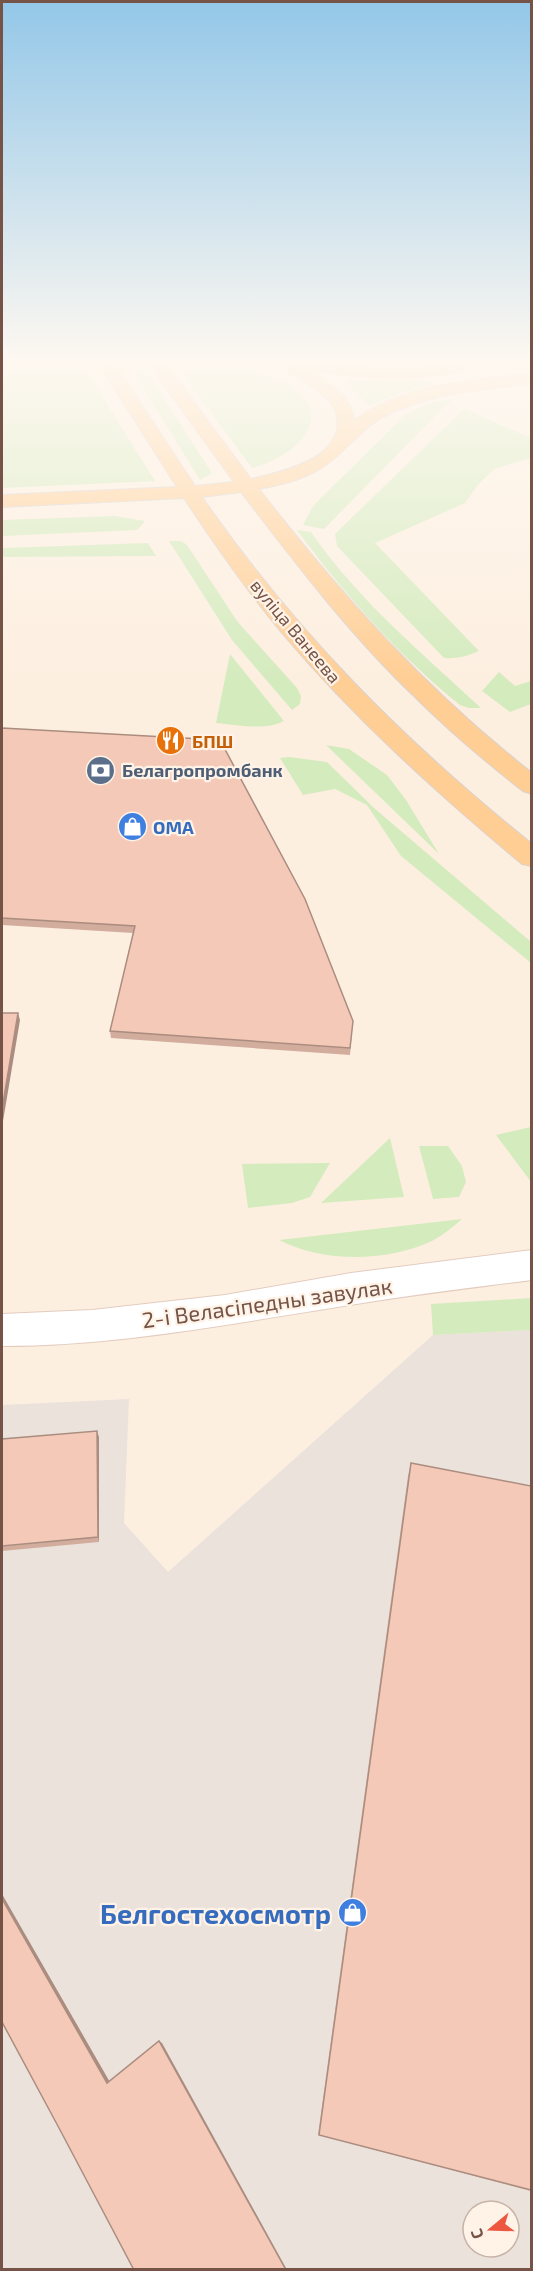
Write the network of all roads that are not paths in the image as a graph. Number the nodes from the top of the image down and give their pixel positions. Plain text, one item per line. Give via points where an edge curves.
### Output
1 (174, 469) edge
2 (234, 469) edge
3 (306, 469) edge
4 (246, 486) junction
5 (189, 492) junction
6 (2, 501) edge
7 (531, 786) edge
8 (531, 858) edge
9 (531, 1265) edge
10 (2, 1330) edge

1 - 5 main road, вуліца Ванеева
2 - 4 main road
3 - 4 main road
4 - 5 main road
4 - 7 main road via 309,568 401,672
5 - 6 main road
5 - 8 main road, вуліца Ванеева via 264,594 376,723
9 - 10 street, 2-і Веласіпедны завулак via 351,1289 225,1311 92,1326

